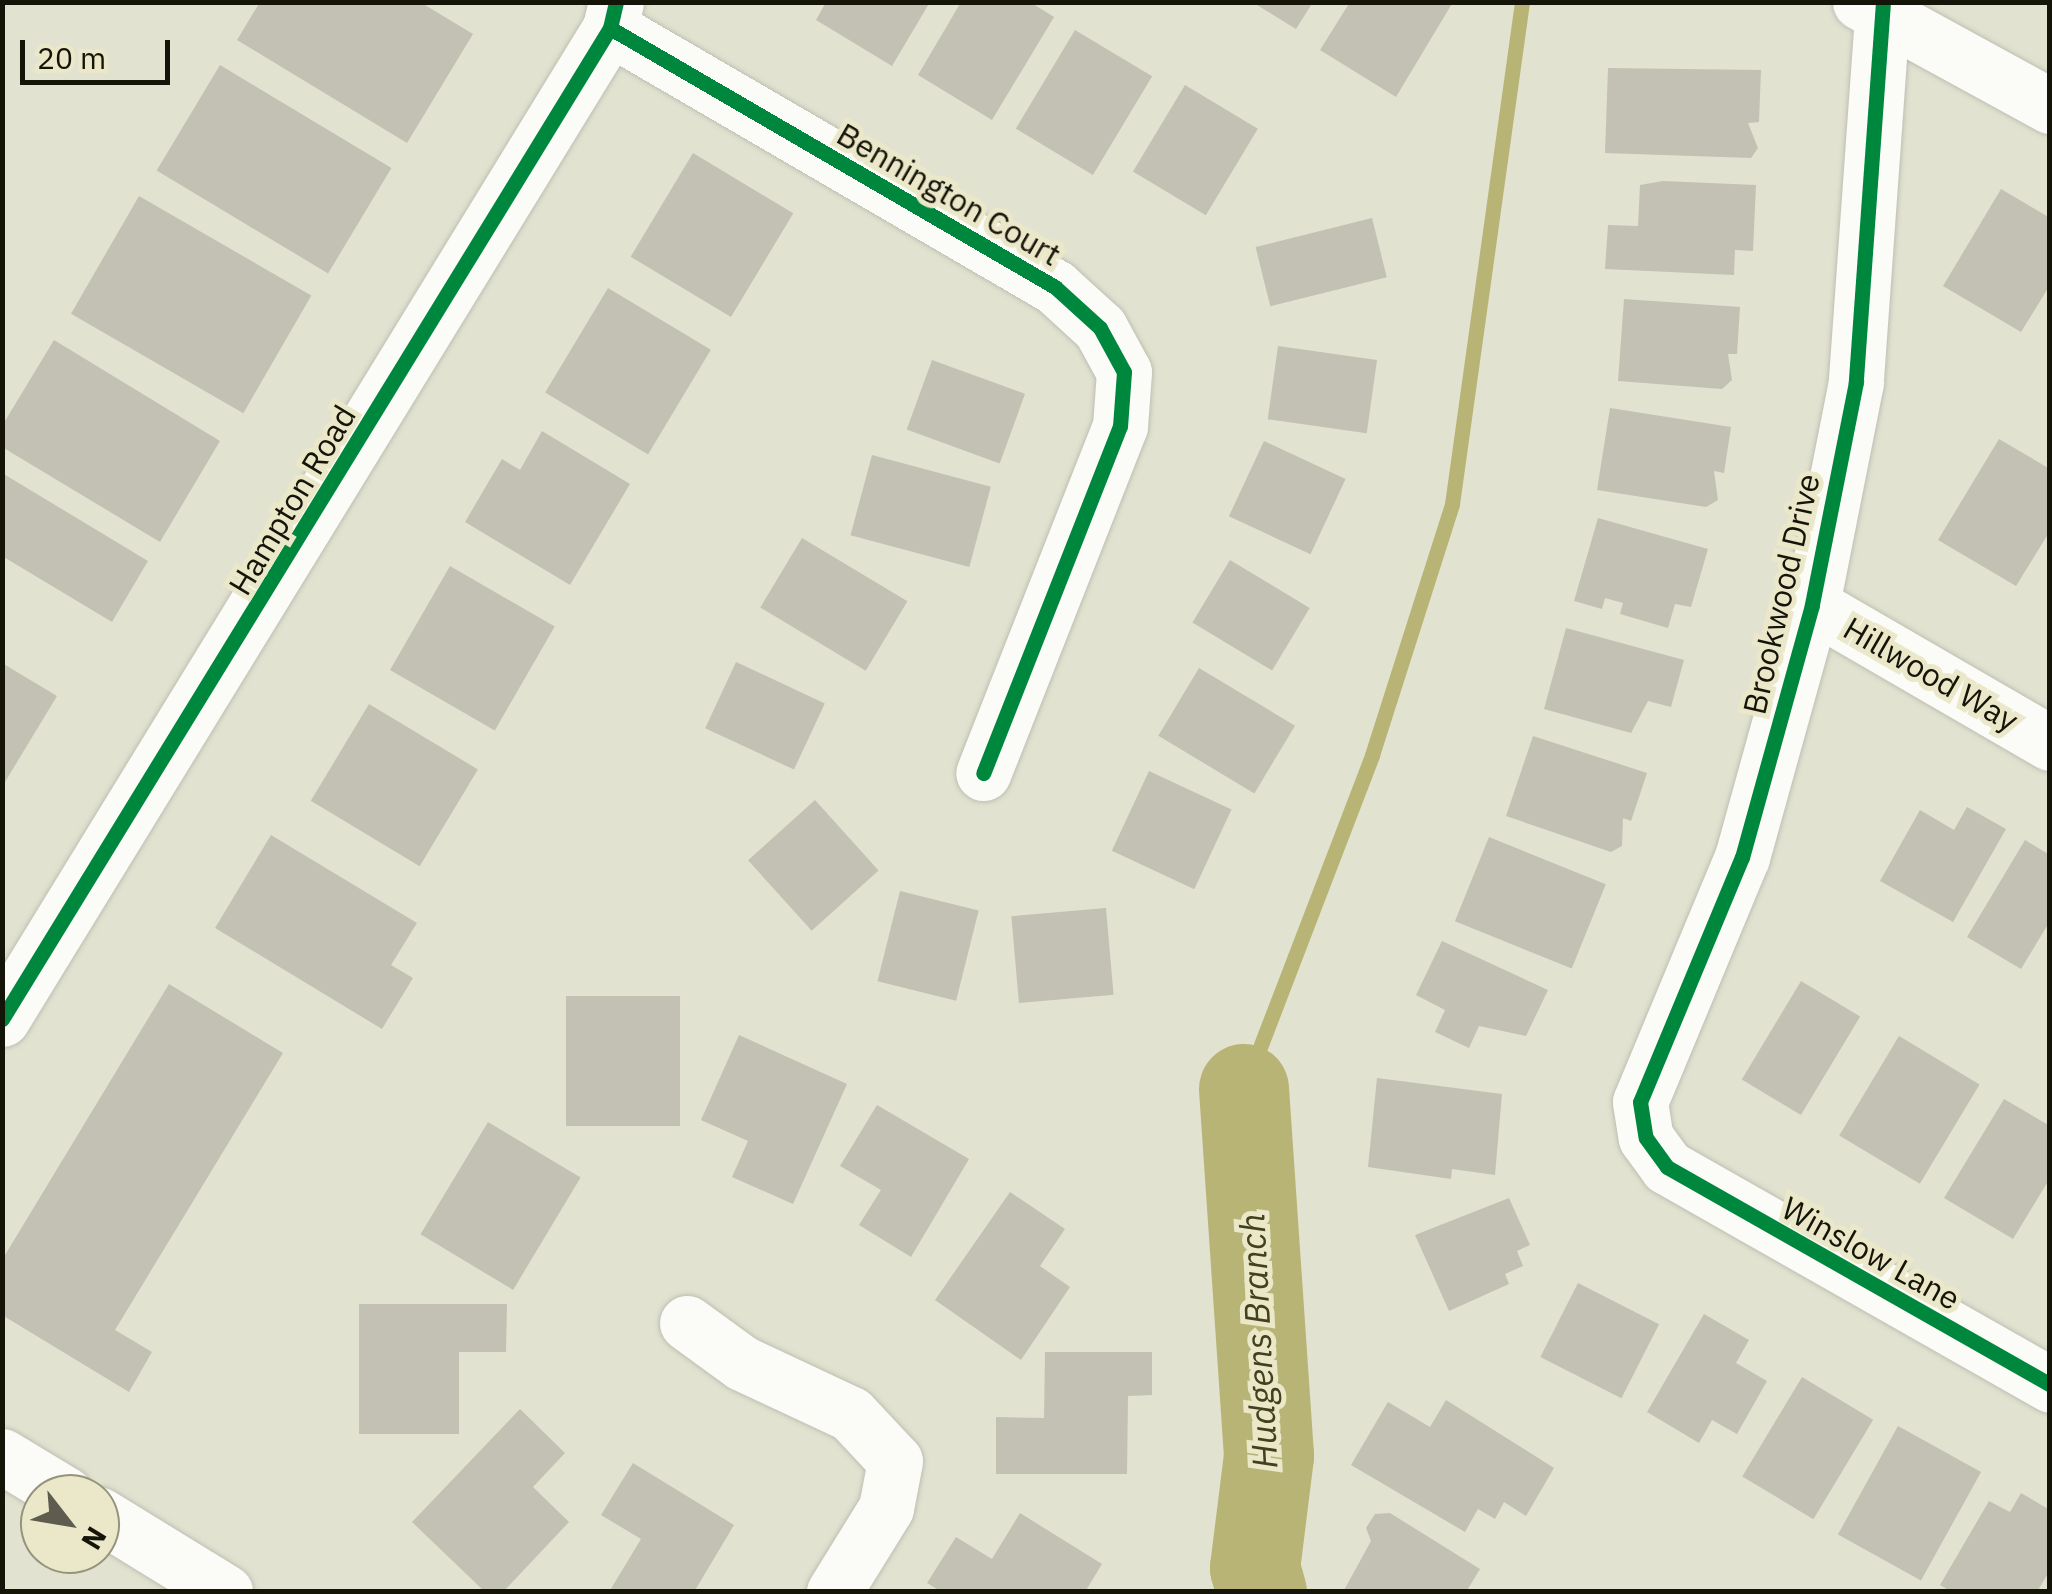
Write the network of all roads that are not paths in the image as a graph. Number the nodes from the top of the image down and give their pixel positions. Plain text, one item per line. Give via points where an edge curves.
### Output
1 (1875, 5) edge
2 (613, 15) edge
3 (2050, 106) edge
4 (1812, 605) junction
5 (2050, 743) edge
6 (983, 772) dead end
7 (2, 1019) edge
8 (1667, 1168) joint
9 (687, 1323) dead end
10 (2050, 1385) edge
11 (2, 1456) edge
12 (32, 1474) edge
13 (120, 1527) edge
14 (226, 1592) edge
15 (834, 1592) edge

1 - 3 street
1 - 4 street, Brookwood Drive via 1856,382
2 - 6 street, Bennington Court via 1056,287 1100,328 1124,372 1120,426
2 - 7 street, Hampton Road
4 - 5 street, Hillwood Way
4 - 8 street, Brookwood Drive via 1742,858 1640,1102 1646,1138
8 - 10 street, Winslow Lane
9 - 15 street via 742,1362 850,1414 895,1460 886,1508
11 - 12 street
13 - 14 street

